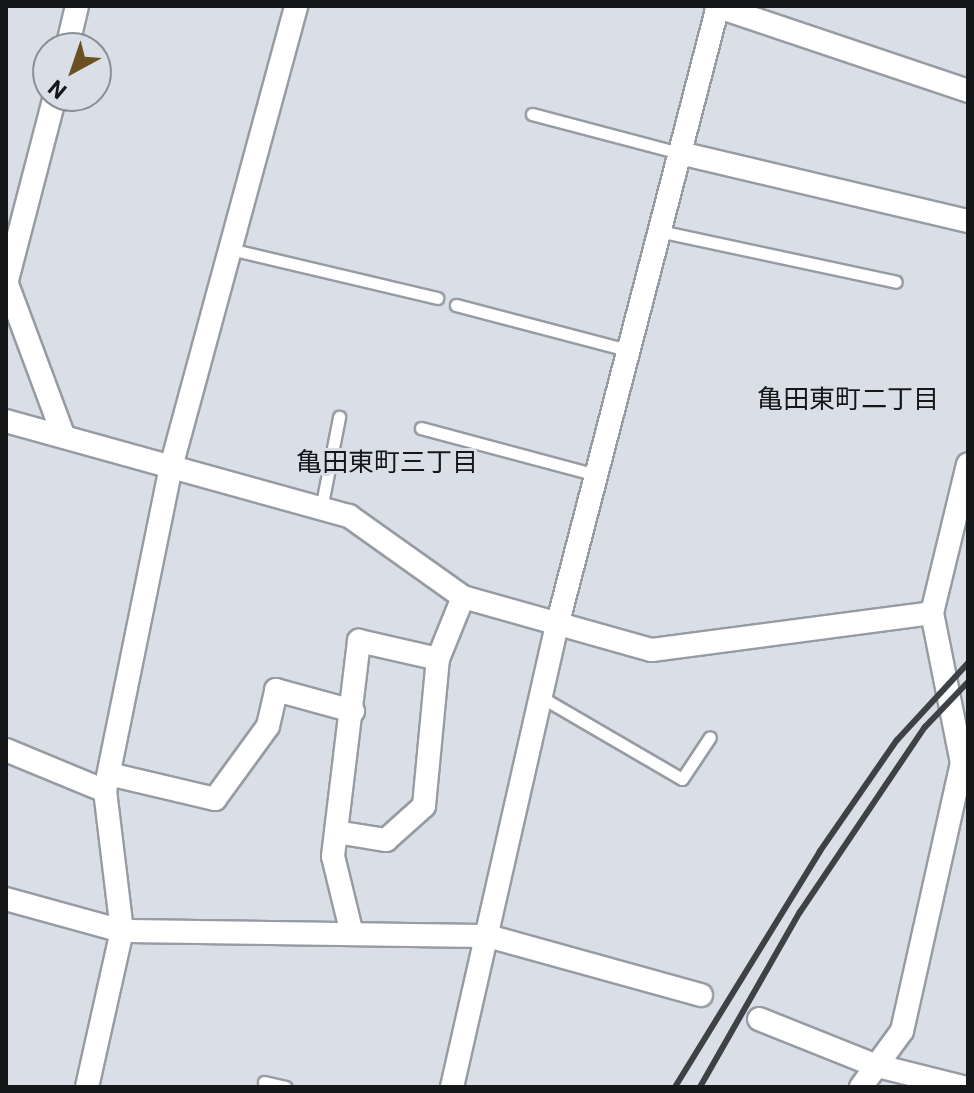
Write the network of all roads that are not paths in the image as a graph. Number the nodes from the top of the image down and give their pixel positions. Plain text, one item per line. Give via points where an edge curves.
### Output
1 (77, 6) edge
2 (296, 6) edge
3 (717, 6) edge
4 (71, 32) edge
5 (968, 91) edge
6 (51, 112) edge
7 (532, 114) dead end
8 (680, 153) junction
9 (968, 221) edge
10 (659, 231) junction
11 (230, 249) junction
12 (896, 282) dead end
13 (6, 284) edge
14 (437, 298) dead end
15 (456, 305) dead end
16 (628, 350) junction
17 (339, 417) dead end
18 (6, 421) edge
19 (421, 428) dead end
20 (64, 437) junction
21 (968, 464) edge
22 (171, 467) junction
23 (596, 475) junction
24 (321, 509) junction
25 (463, 597) junction
26 (932, 613) junction
27 (558, 622) junction
28 (438, 659) junction
29 (541, 697) junction
30 (353, 711) junction
31 (963, 724) edge
32 (710, 737) dead end
33 (6, 751) edge
34 (965, 765) edge
35 (107, 783) junction
36 (336, 832) junction
37 (6, 899) edge
38 (122, 931) junction
39 (352, 934) junction
40 (488, 936) junction
41 (701, 995) dead end
42 (759, 1019) dead end
43 (874, 1065) junction
44 (264, 1082) dead end
45 (87, 1087) edge
46 (285, 1087) edge
47 (452, 1087) edge
48 (861, 1087) edge
49 (962, 1087) edge

1 - 4 street
2 - 11 street
3 - 5 street
3 - 8 street
6 - 13 street
7 - 8 lane
8 - 9 street
8 - 10 street
10 - 12 lane
10 - 16 street
11 - 14 lane
11 - 22 street
13 - 20 street
15 - 16 lane
16 - 23 street
17 - 24 lane
18 - 20 street
19 - 23 lane
20 - 22 street
21 - 26 street
22 - 24 street
22 - 35 street
23 - 27 street
24 - 25 street via 349,516
25 - 27 street
25 - 28 street
26 - 27 street via 652,650
26 - 31 street
27 - 29 street
28 - 30 street via 359,641
28 - 36 street via 424,806 386,840
29 - 32 lane via 682,779
29 - 40 street
30 - 35 street via 276,690 268,726 215,799
30 - 36 street
31 - 34 street
33 - 35 street
34 - 43 street via 902,1031
35 - 38 street
36 - 39 street via 333,856
37 - 38 street
38 - 39 street
38 - 45 street
39 - 40 street
40 - 41 street
40 - 47 street
42 - 43 street
43 - 48 street
43 - 49 street
44 - 46 lane

